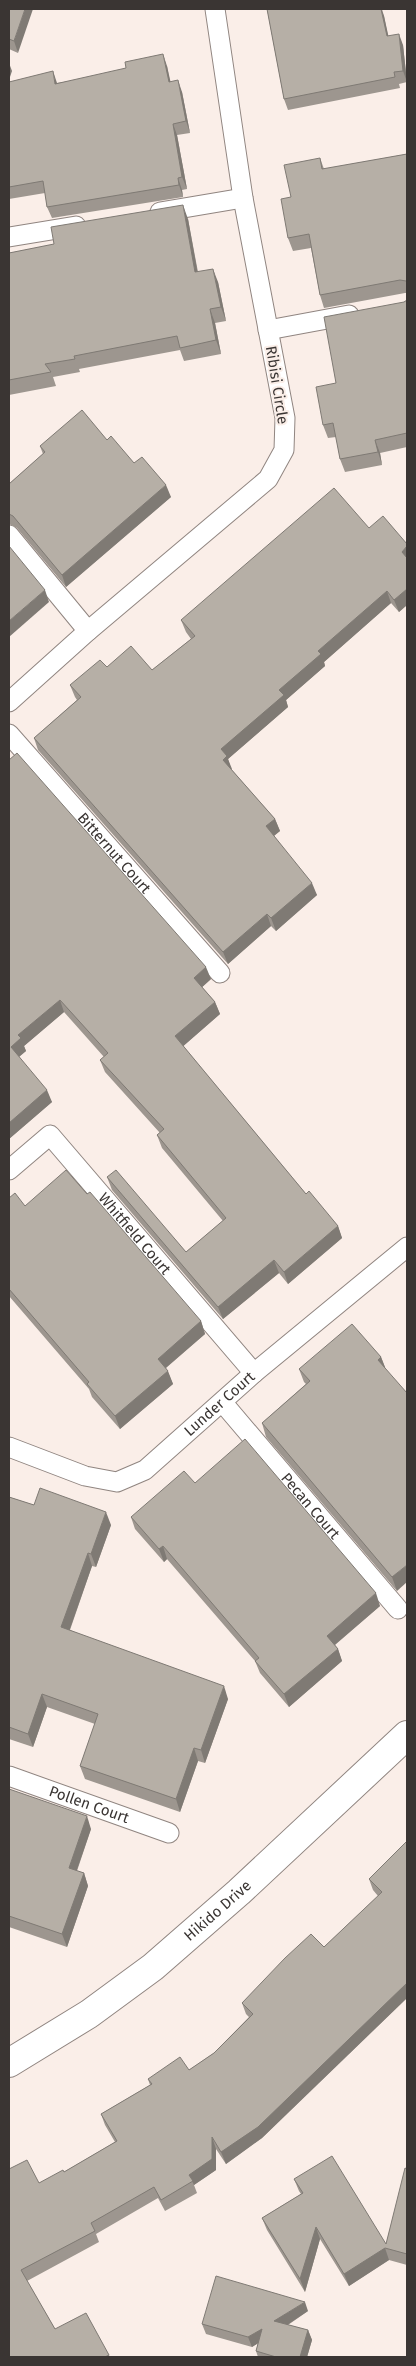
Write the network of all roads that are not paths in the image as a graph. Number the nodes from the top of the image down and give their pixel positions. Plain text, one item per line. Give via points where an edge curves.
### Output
1 (215, 9) edge
2 (243, 198) junction
3 (145, 214) edge
4 (96, 222) edge
5 (9, 237) edge
6 (370, 311) edge
7 (268, 330) junction
8 (9, 535) edge
9 (88, 631) junction
10 (9, 702) edge
11 (9, 734) edge
12 (220, 973) dead end
13 (9, 1170) edge
14 (407, 1247) edge
15 (254, 1373) junction
16 (223, 1403) junction
17 (9, 1447) edge
18 (398, 1609) dead end
19 (407, 1735) edge
20 (9, 1776) edge
21 (169, 1832) dead end
22 (9, 2063) edge

1 - 2 lane, Ribisi Circle
2 - 3 lane
2 - 7 lane, Ribisi Circle
4 - 5 lane
6 - 7 lane
7 - 9 lane, Ribisi Circle via 285,418 284,450 268,479
8 - 9 lane
9 - 10 lane, Ribisi Circle
11 - 12 lane, Bitternut Court
13 - 15 lane, Whitfield Court via 50,1135
14 - 15 lane, Lunder Court
15 - 16 lane, Lunder Court
16 - 17 lane, Lunder Court via 145,1470 117,1482 85,1476
16 - 18 lane, Pecan Court
19 - 22 street, Hikido Drive via 153,1968 89,2014
20 - 21 lane, Pollen Court

